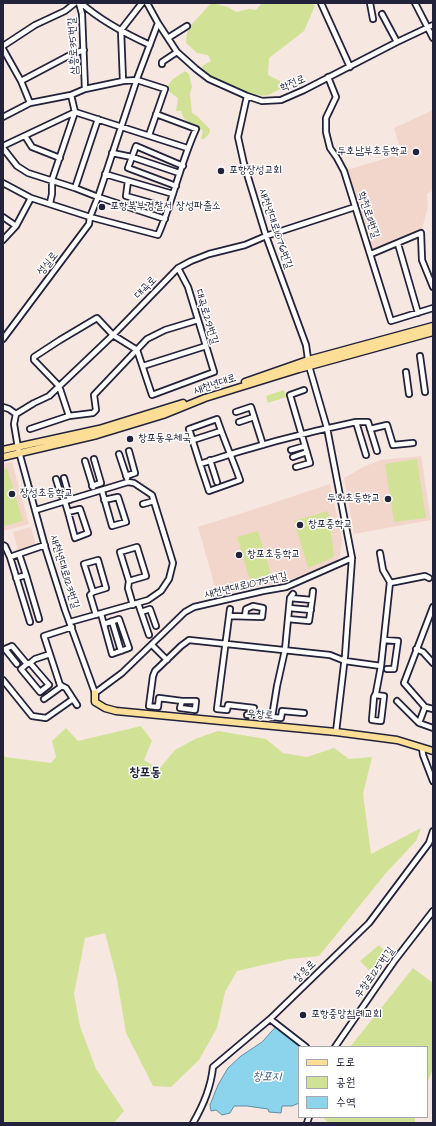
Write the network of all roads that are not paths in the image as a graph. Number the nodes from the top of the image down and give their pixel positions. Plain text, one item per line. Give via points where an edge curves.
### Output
1 (75, 3) edge
2 (80, 3) edge
3 (142, 3) edge
4 (147, 3) edge
5 (321, 3) edge
6 (370, 3) edge
7 (415, 3) edge
8 (382, 14) dead end
9 (373, 19) dead end
10 (158, 23) junction
11 (433, 25) edge
12 (187, 26) dead end
13 (428, 28) junction
14 (121, 30) junction
15 (168, 38) junction
16 (433, 38) edge
17 (3, 39) edge
18 (397, 42) junction
19 (150, 45) junction
20 (4, 46) edge
21 (84, 50) junction
22 (177, 52) junction
23 (162, 64) dead end
24 (350, 67) junction
25 (328, 78) junction
26 (137, 80) junction
27 (21, 81) junction
28 (123, 81) junction
29 (85, 89) junction
30 (71, 95) junction
31 (247, 96) junction
32 (30, 103) junction
33 (75, 112) junction
34 (156, 114) junction
35 (3, 117) edge
36 (98, 119) junction
37 (121, 126) junction
38 (149, 135) junction
39 (25, 136) junction
40 (3, 147) edge
41 (187, 148) junction
42 (112, 153) junction
43 (132, 157) junction
44 (60, 158) junction
45 (182, 166) junction
46 (179, 173) junction
47 (105, 174) junction
48 (52, 180) junction
49 (128, 182) junction
50 (3, 183) edge
51 (176, 186) junction
52 (75, 188) junction
53 (173, 194) junction
54 (98, 197) junction
55 (31, 198) junction
56 (50, 204) junction
57 (355, 207) junction
58 (169, 208) junction
59 (90, 216) junction
60 (3, 217) edge
61 (165, 219) junction
62 (16, 226) junction
63 (266, 236) junction
64 (3, 240) edge
65 (398, 244) junction
66 (371, 254) junction
67 (178, 268) junction
68 (433, 287) edge
69 (433, 308) edge
70 (418, 313) junction
71 (198, 320) junction
72 (433, 326) edge
73 (433, 332) edge
74 (114, 334) junction
75 (3, 339) edge
76 (206, 346) junction
77 (136, 350) junction
78 (420, 356) dead end
79 (309, 363) junction
80 (142, 366) junction
81 (406, 372) dead end
82 (59, 386) junction
83 (304, 390) dead end
84 (425, 392) dead end
85 (409, 394) dead end
86 (3, 407) edge
87 (236, 412) dead end
88 (16, 414) junction
89 (69, 416) junction
90 (254, 417) junction
91 (238, 422) dead end
92 (356, 422) junction
93 (327, 428) junction
94 (30, 429) dead end
95 (370, 429) junction
96 (221, 431) junction
97 (302, 435) junction
98 (193, 440) junction
99 (413, 443) dead end
100 (263, 445) junction
101 (305, 446) junction
102 (3, 450) edge
103 (291, 450) dead end
104 (19, 451) junction
105 (129, 451) dead end
106 (307, 452) junction
107 (376, 452) dead end
108 (119, 454) dead end
109 (230, 454) junction
110 (366, 455) dead end
111 (3, 457) edge
112 (293, 457) dead end
113 (94, 459) dead end
114 (210, 460) junction
115 (84, 461) dead end
116 (200, 464) junction
117 (296, 467) dead end
118 (126, 476) junction
119 (64, 478) dead end
120 (56, 479) dead end
121 (128, 482) junction
122 (217, 482) dead end
123 (92, 486) junction
124 (102, 491) junction
125 (67, 493) junction
126 (94, 493) junction
127 (104, 500) junction
128 (67, 501) junction
129 (154, 501) junction
130 (143, 504) dead end
131 (36, 510) junction
132 (68, 512) junction
133 (3, 545) edge
134 (45, 545) junction
135 (19, 554) junction
136 (380, 554) dead end
137 (10, 557) junction
138 (352, 558) junction
139 (26, 575) junction
140 (16, 578) junction
141 (429, 578) dead end
142 (129, 581) junction
143 (390, 583) junction
144 (313, 590) dead end
145 (93, 592) junction
146 (294, 594) dead end
147 (290, 598) junction
148 (312, 600) junction
149 (136, 604) junction
150 (433, 607) edge
151 (289, 608) junction
152 (230, 609) dead end
153 (310, 610) junction
154 (141, 612) junction
155 (432, 613) edge
156 (99, 615) junction
157 (229, 616) junction
158 (245, 616) dead end
159 (39, 619) dead end
160 (288, 619) junction
161 (112, 621) dead end
162 (30, 622) dead end
163 (71, 624) junction
164 (104, 624) junction
165 (156, 626) dead end
166 (149, 635) dead end
167 (384, 640) junction
168 (226, 644) junction
169 (152, 645) junction
170 (4, 649) edge
171 (416, 649) junction
172 (285, 650) junction
173 (121, 651) junction
174 (50, 654) junction
175 (167, 660) junction
176 (345, 661) junction
177 (28, 663) junction
178 (433, 663) edge
179 (17, 664) dead end
180 (381, 666) junction
181 (387, 668) dead end
182 (3, 680) edge
183 (62, 686) junction
184 (95, 693) junction
185 (375, 695) junction
186 (44, 699) dead end
187 (73, 699) junction
188 (182, 701) dead end
189 (397, 701) dead end
190 (77, 705) dead end
191 (425, 707) junction
192 (433, 709) edge
193 (304, 713) dead end
194 (247, 715) dead end
195 (419, 724) junction
196 (433, 728) edge
197 (336, 732) junction
198 (422, 748) junction
199 (433, 751) edge
200 (433, 781) edge
201 (433, 831) edge
202 (433, 912) edge
203 (270, 1019) junction
204 (305, 1046) edge
205 (336, 1046) edge
206 (193, 1123) edge

1 - 20 street
2 - 14 street
2 - 21 street, 삼흥로35번길
3 - 14 street
4 - 10 street, 학전로
5 - 24 street
6 - 9 street
7 - 13 street
8 - 18 street
10 - 15 street, 학전로
10 - 19 street, 성실로
11 - 13 street, 학전로
12 - 15 street
13 - 16 street
13 - 18 street, 학전로
14 - 19 street
14 - 28 street
15 - 22 street, 학전로
17 - 20 street
18 - 24 street, 학전로
19 - 26 street, 성실로
20 - 27 street
21 - 27 street
21 - 29 street, 삼흥로35번길
22 - 23 street
22 - 31 street, 학전로 via 209,78
24 - 25 street, 학전로
25 - 31 street, 학전로 via 281,100 262,101
25 - 57 street, 학전로111번길 via 336,98 326,118 326,132 330,148 344,170
26 - 28 street
26 - 34 street via 165,89
26 - 37 street, 성실로
27 - 32 street
28 - 29 street
29 - 30 street
30 - 32 street
30 - 33 street
31 - 63 street, 새천년대로1076번길 via 238,137
32 - 35 street
33 - 36 street
33 - 39 street
33 - 44 street
34 - 38 street
34 - 41 street via 196,129
36 - 37 street
36 - 52 street
37 - 38 street
37 - 42 street, 성실로
38 - 41 street
39 - 40 street
39 - 44 street via 32,147
40 - 48 street via 17,166 37,177
41 - 45 street
42 - 43 street
42 - 47 street, 성실로
43 - 45 street via 136,146
43 - 46 street
43 - 51 street via 128,168
44 - 48 street
45 - 46 street
46 - 51 street
47 - 49 street
47 - 54 street, 성실로
48 - 52 street
48 - 56 street
49 - 53 street
49 - 58 street via 126,196
50 - 55 street
51 - 53 street
52 - 54 street
53 - 58 street
54 - 59 street, 성실로
54 - 61 street
55 - 56 street
55 - 62 street
56 - 59 street
57 - 63 street, 대곡로
57 - 66 street, 학전로111번길
58 - 61 street
59 - 61 street via 158,235
59 - 75 street, 성실로 via 89,224
60 - 62 street
62 - 64 street
63 - 67 street, 대곡로 via 245,245 209,254
63 - 79 street, 새천년대로1076번길 via 306,345
65 - 66 street
65 - 68 street via 421,233 422,260
65 - 70 street
66 - 70 street, 학전로111번길 via 391,321
67 - 71 street, 대곡로29번길 via 188,287
67 - 74 street, 대곡로
69 - 70 street, 학전로111번길
71 - 76 street, 대곡로29번길
71 - 77 street via 156,334
72 - 79 main road, 새천년대로
73 - 79 main road, 새천년대로
74 - 77 street
74 - 82 street, 대곡로
74 - 82 street via 97,318 34,357
76 - 80 street
76 - 80 street, 대곡로29번길 via 214,372 152,395
77 - 80 street
77 - 89 street via 94,395 96,410 93,413
78 - 84 street
79 - 93 street
79 - 104 main road, 새천년대로 via 163,415 97,435
81 - 85 street
82 - 88 street, 대곡로 via 49,396
82 - 89 street
83 - 97 street via 290,395
86 - 88 street
87 - 90 street via 251,407
88 - 104 street via 14,424
89 - 94 street
90 - 91 street
90 - 100 street
92 - 93 street
92 - 95 street via 368,422
92 - 110 street
93 - 97 street
93 - 138 street
95 - 99 street via 387,425 393,445
95 - 107 street
96 - 98 street
96 - 98 street via 217,419 189,429
96 - 109 street
97 - 100 street
97 - 101 street
98 - 116 street
100 - 109 street
101 - 103 street
101 - 106 street
102 - 104 main road, 새천년대로
104 - 111 main road, 새천년대로
104 - 131 street, 새천년대로1123번길
105 - 118 street via 135,473
106 - 112 street
106 - 117 street via 310,463
108 - 118 street
109 - 114 street
109 - 116 street via 240,480 209,491
113 - 123 street via 101,483
114 - 116 street
114 - 122 street
115 - 123 street
118 - 121 street
119 - 125 street
120 - 125 street via 61,495
121 - 124 street
121 - 129 street via 152,495
123 - 126 street
124 - 126 street
124 - 127 street
125 - 128 street
126 - 128 street
127 - 127 street via 112,526 126,522 118,497
128 - 131 street
128 - 132 street
129 - 130 street
129 - 149 street via 173,563 169,579 161,590 148,600
131 - 134 street, 새천년대로1123번길
132 - 132 street via 80,508 88,533 75,538
133 - 137 street
134 - 135 street
134 - 163 street, 새천년대로1123번길
135 - 137 street
135 - 139 street
136 - 143 street via 383,570
137 - 140 street
138 - 169 street, 새천년대로1075번길 via 286,587 194,607 185,612
138 - 176 street
139 - 140 street
139 - 159 street
140 - 162 street
141 - 143 street via 425,576
142 - 142 street via 146,576 137,547 120,552
142 - 149 street via 128,588
143 - 167 street
144 - 148 street
145 - 145 street via 106,588 98,560 84,564
145 - 156 street via 90,595
146 - 147 street
147 - 148 street
147 - 151 street
148 - 153 street
149 - 154 street
149 - 156 street
150 - 155 street
151 - 153 street
151 - 160 street
152 - 157 street
153 - 160 street via 309,620
154 - 165 street via 150,609
154 - 166 street
155 - 171 street
156 - 163 street
156 - 164 street
157 - 158 street
157 - 168 street
160 - 172 street
161 - 173 street
163 - 174 street via 44,636
163 - 184 street, 새천년대로1123번길
164 - 173 street via 112,654
164 - 173 street via 119,619 129,648
167 - 180 street
167 - 181 street via 398,641 394,669
168 - 172 street
168 - 175 street via 189,640
168 - 194 street via 217,709 227,710 228,705 254,708 252,715
169 - 175 street
169 - 184 street, 새천년대로1075번길 via 122,673
170 - 177 street via 12,646
170 - 179 street
171 - 178 street via 423,652
171 - 191 street via 404,683
172 - 176 street via 330,655
172 - 193 street via 272,717 281,718 282,711
174 - 177 street
174 - 183 street
175 - 188 street via 153,676 150,706 158,707 159,698
176 - 180 street
176 - 197 street
177 - 177 street via 49,685 40,692 21,669
180 - 185 street
182 - 187 street via 32,716 46,718
183 - 186 street
183 - 187 street
184 - 197 main road, 우창로 via 95,702 116,711
185 - 185 street via 372,720 381,721 384,696
187 - 190 street
189 - 195 street
191 - 192 street
191 - 195 street
195 - 196 street
197 - 198 main road, 우창로 via 397,740
198 - 199 main road, 우창로
198 - 200 street
201 - 203 street, 창흥로 via 429,843 369,923
202 - 205 street, 우창로125번길 via 395,960
203 - 204 street
203 - 206 street, 창흥로 via 213,1067 212,1079

